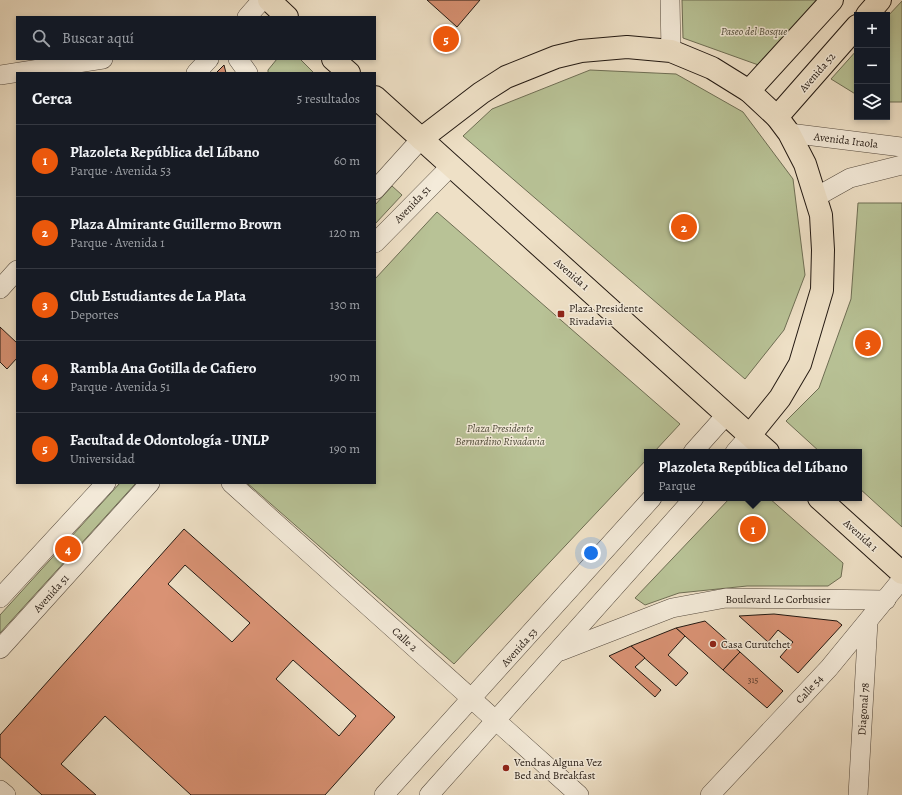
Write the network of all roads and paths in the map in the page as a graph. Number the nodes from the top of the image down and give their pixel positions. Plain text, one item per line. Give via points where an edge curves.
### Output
1 (262, 0) edge
2 (269, 0) edge
3 (670, 0) edge
4 (832, 0) edge
5 (880, 0) edge
6 (870, 12) edge
7 (248, 16) edge
8 (286, 16) edge
9 (854, 30) edge
10 (670, 51) junction
11 (97, 60) edge
12 (208, 60) edge
13 (239, 60) edge
14 (334, 60) edge
15 (19, 72) edge
16 (197, 72) edge
17 (247, 72) edge
18 (348, 72) edge
19 (16, 73) edge
20 (0, 75) edge
21 (749, 91) junction
22 (376, 98) edge
23 (783, 125) junction
24 (421, 139) junction
25 (902, 147) edge
26 (902, 165) edge
27 (451, 166) junction
28 (376, 189) edge
29 (816, 197) junction
30 (376, 242) edge
31 (727, 414) junction
32 (750, 435) junction
33 (696, 449) edge
34 (738, 449) edge
35 (765, 449) edge
36 (105, 484) edge
37 (149, 484) edge
38 (232, 484) edge
39 (649, 501) edge
40 (691, 501) edge
41 (823, 501) edge
42 (902, 573) edge
43 (902, 579) edge
44 (0, 598) edge
45 (886, 600) junction
46 (868, 622) junction
47 (0, 650) edge
48 (558, 652) junction
49 (472, 699) junction
50 (496, 720) junction
51 (0, 790) edge
52 (6, 795) edge
53 (384, 795) edge
54 (429, 795) edge
55 (579, 795) edge
56 (710, 795) edge
57 (858, 795) edge

1 - 7 street
2 - 8 main road
3 - 10 street
4 - 21 main road
5 - 6 main road
9 - 23 main road, Avenida 52
10 - 21 main road via 712,68
10 - 24 main road via 627,47 604,48 537,63 506,77 481,93
11 - 15 street
12 - 16 street
13 - 17 street
14 - 18 main road
19 - 20 street
21 - 23 main road
22 - 24 main road, Avenida 1
23 - 25 street, Avenida Iraola
23 - 29 main road via 805,164
24 - 27 main road, Avenida 1
24 - 28 street
26 - 29 street via 850,178
27 - 30 street, Avenida 51
27 - 31 main road, Avenida 1
29 - 32 main road via 821,215 822,290 800,364 780,398
31 - 32 main road, Avenida 1
31 - 33 street
32 - 34 street
32 - 35 main road, Avenida 1
36 - 44 street
37 - 47 street, Avenida 51
38 - 49 street, Calle 2
39 - 49 street, Avenida 53
40 - 48 street
41 - 42 main road, Avenida 1
43 - 45 street, Calle 54
45 - 46 street, Calle 54
45 - 48 street, Boulevard Le Corbusier via 726,598 672,608
46 - 56 street, Calle 54 via 829,668
46 - 57 street, Diagonal 78
48 - 50 street
49 - 50 street, Calle 2
49 - 53 street, Avenida 53
50 - 54 street
50 - 55 street, Calle 2
51 - 52 street

